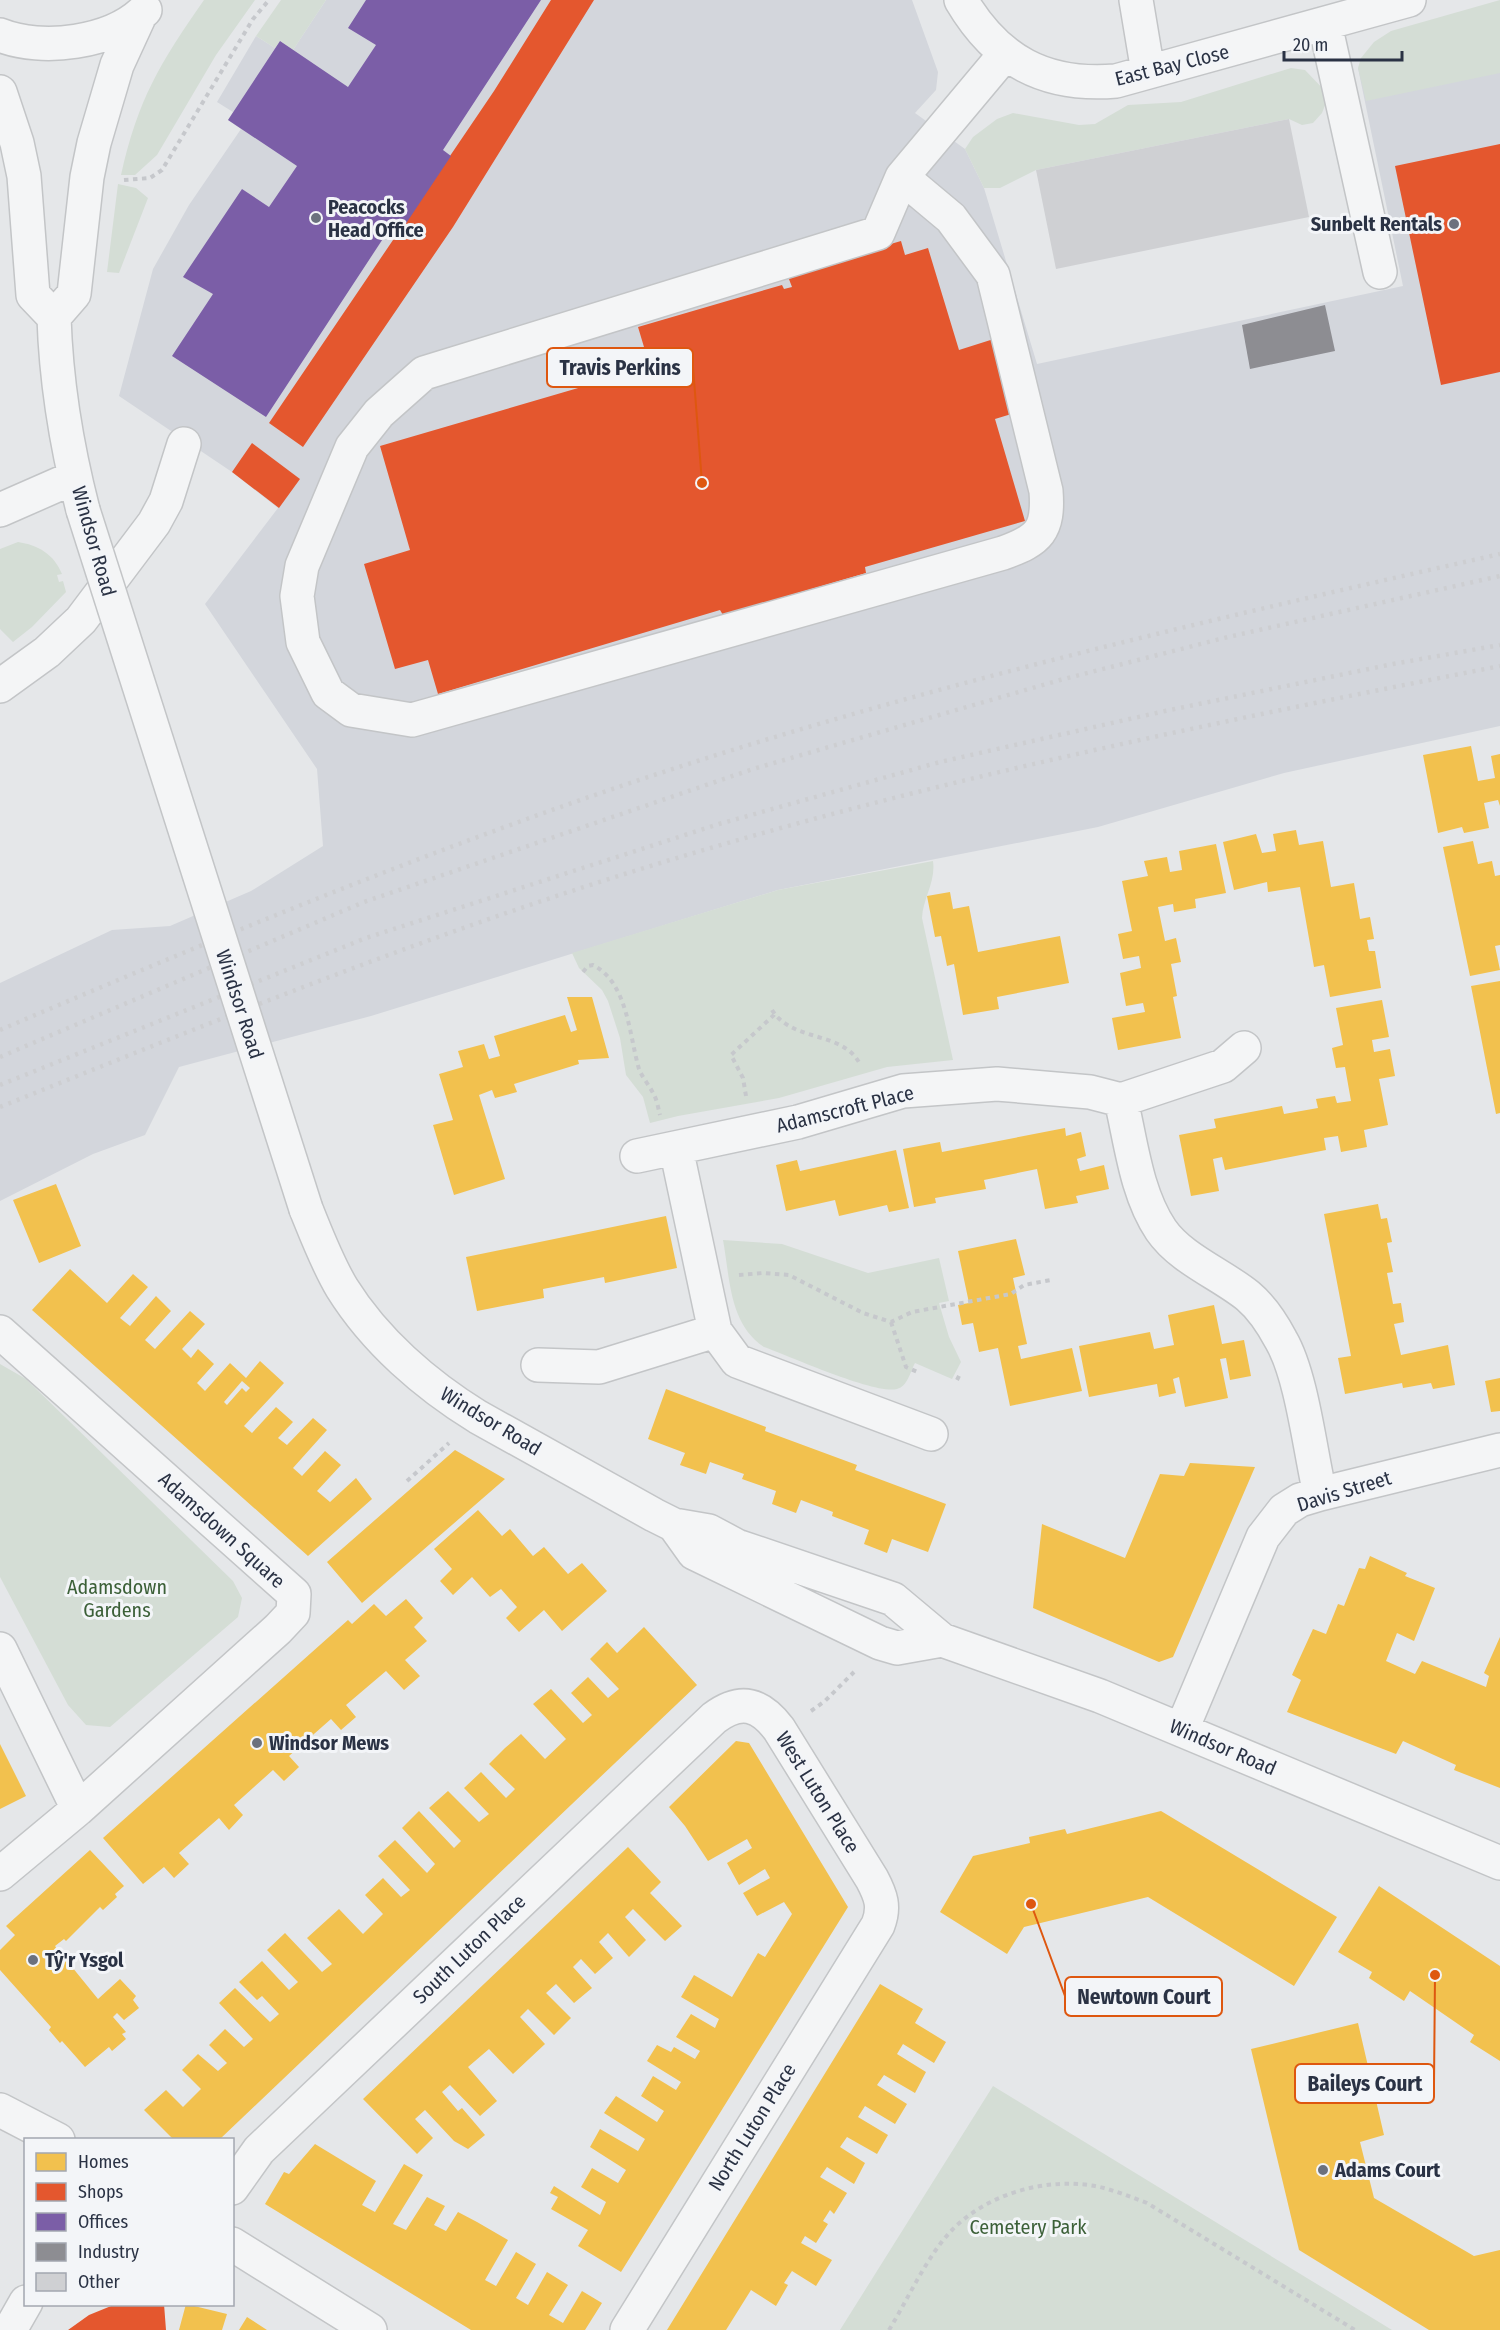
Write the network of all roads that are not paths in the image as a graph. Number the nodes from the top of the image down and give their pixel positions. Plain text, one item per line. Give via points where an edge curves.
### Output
1 (961, 0) edge
2 (1136, 0) edge
3 (1409, 0) edge
4 (147, 7) edge
5 (1325, 24) junction
6 (0, 35) edge
7 (1005, 54) junction
8 (1148, 72) junction
9 (0, 92) edge
10 (902, 177) junction
11 (1380, 272) dead end
12 (54, 317) junction
13 (184, 444) dead end
14 (75, 477) junction
15 (0, 510) edge
16 (0, 686) edge
17 (1244, 1048) dead end
18 (1121, 1100) junction
19 (669, 1136) junction
20 (637, 1156) dead end
21 (715, 1331) junction
22 (0, 1332) edge
23 (538, 1365) dead end
24 (931, 1434) dead end
25 (1500, 1450) edge
26 (1320, 1494) junction
27 (674, 1525) junction
28 (942, 1640) junction
29 (0, 1649) edge
30 (714, 1718) joint
31 (1182, 1729) junction
32 (78, 1809) junction
33 (1500, 1863) edge
34 (0, 1874) edge
35 (878, 1925) joint
36 (0, 2110) edge
37 (55, 2138) edge
38 (234, 2185) edge
39 (234, 2245) edge
40 (24, 2306) edge
41 (10, 2330) edge
42 (370, 2330) edge
43 (627, 2330) edge

1 - 7 street, East Bay Close via 989,40
2 - 8 street
3 - 5 street, East Bay Close
4 - 6 street via 101,36 57,45
4 - 12 street via 117,65 94,143 74,294
5 - 8 street, East Bay Close
5 - 11 street
7 - 8 street, East Bay Close via 1035,71 1091,83
7 - 10 street
9 - 12 street via 24,176 33,295
10 - 10 street via 878,233 424,373 401,392 352,447 302,566 297,596 303,642 328,693 351,710 412,720 1003,553 1037,537 1047,511 1046,491 993,275 951,218
12 - 14 street, Windsor Road via 54,353
13 - 16 street via 166,501 154,523 81,620 47,652
14 - 15 street
14 - 27 street, Windsor Road, bridge via 306,1209 343,1290 376,1333 424,1378 478,1417
17 - 18 street via 1223,1066
18 - 19 street, Adamscroft Place via 1090,1092 997,1084 903,1091 798,1122
18 - 26 street via 1141,1185 1162,1232 1251,1298 1282,1340 1292,1365
19 - 20 street, Adamscroft Place
19 - 21 street
21 - 23 street via 608,1365
21 - 24 street via 737,1361 755,1370
22 - 32 street, Adamsdown Square via 294,1594 292,1613 278,1629
25 - 26 street, Davis Street
26 - 31 street, Davis Street via 1284,1510 1263,1537
27 - 28 street, Windsor Road via 709,1531 737,1546 893,1599
27 - 28 street, Windsor Road via 694,1553 880,1643 897,1648
28 - 31 street, Windsor Road
29 - 32 street
30 - 35 street, West Luton Place via 733,1707 746,1706 767,1713 881,1896
30 - 38 street, South Luton Place via 259,2150
31 - 33 street, Windsor Road
32 - 34 street, Adamsdown Square
35 - 43 street, North Luton Place
36 - 37 street
39 - 42 street
40 - 41 street

